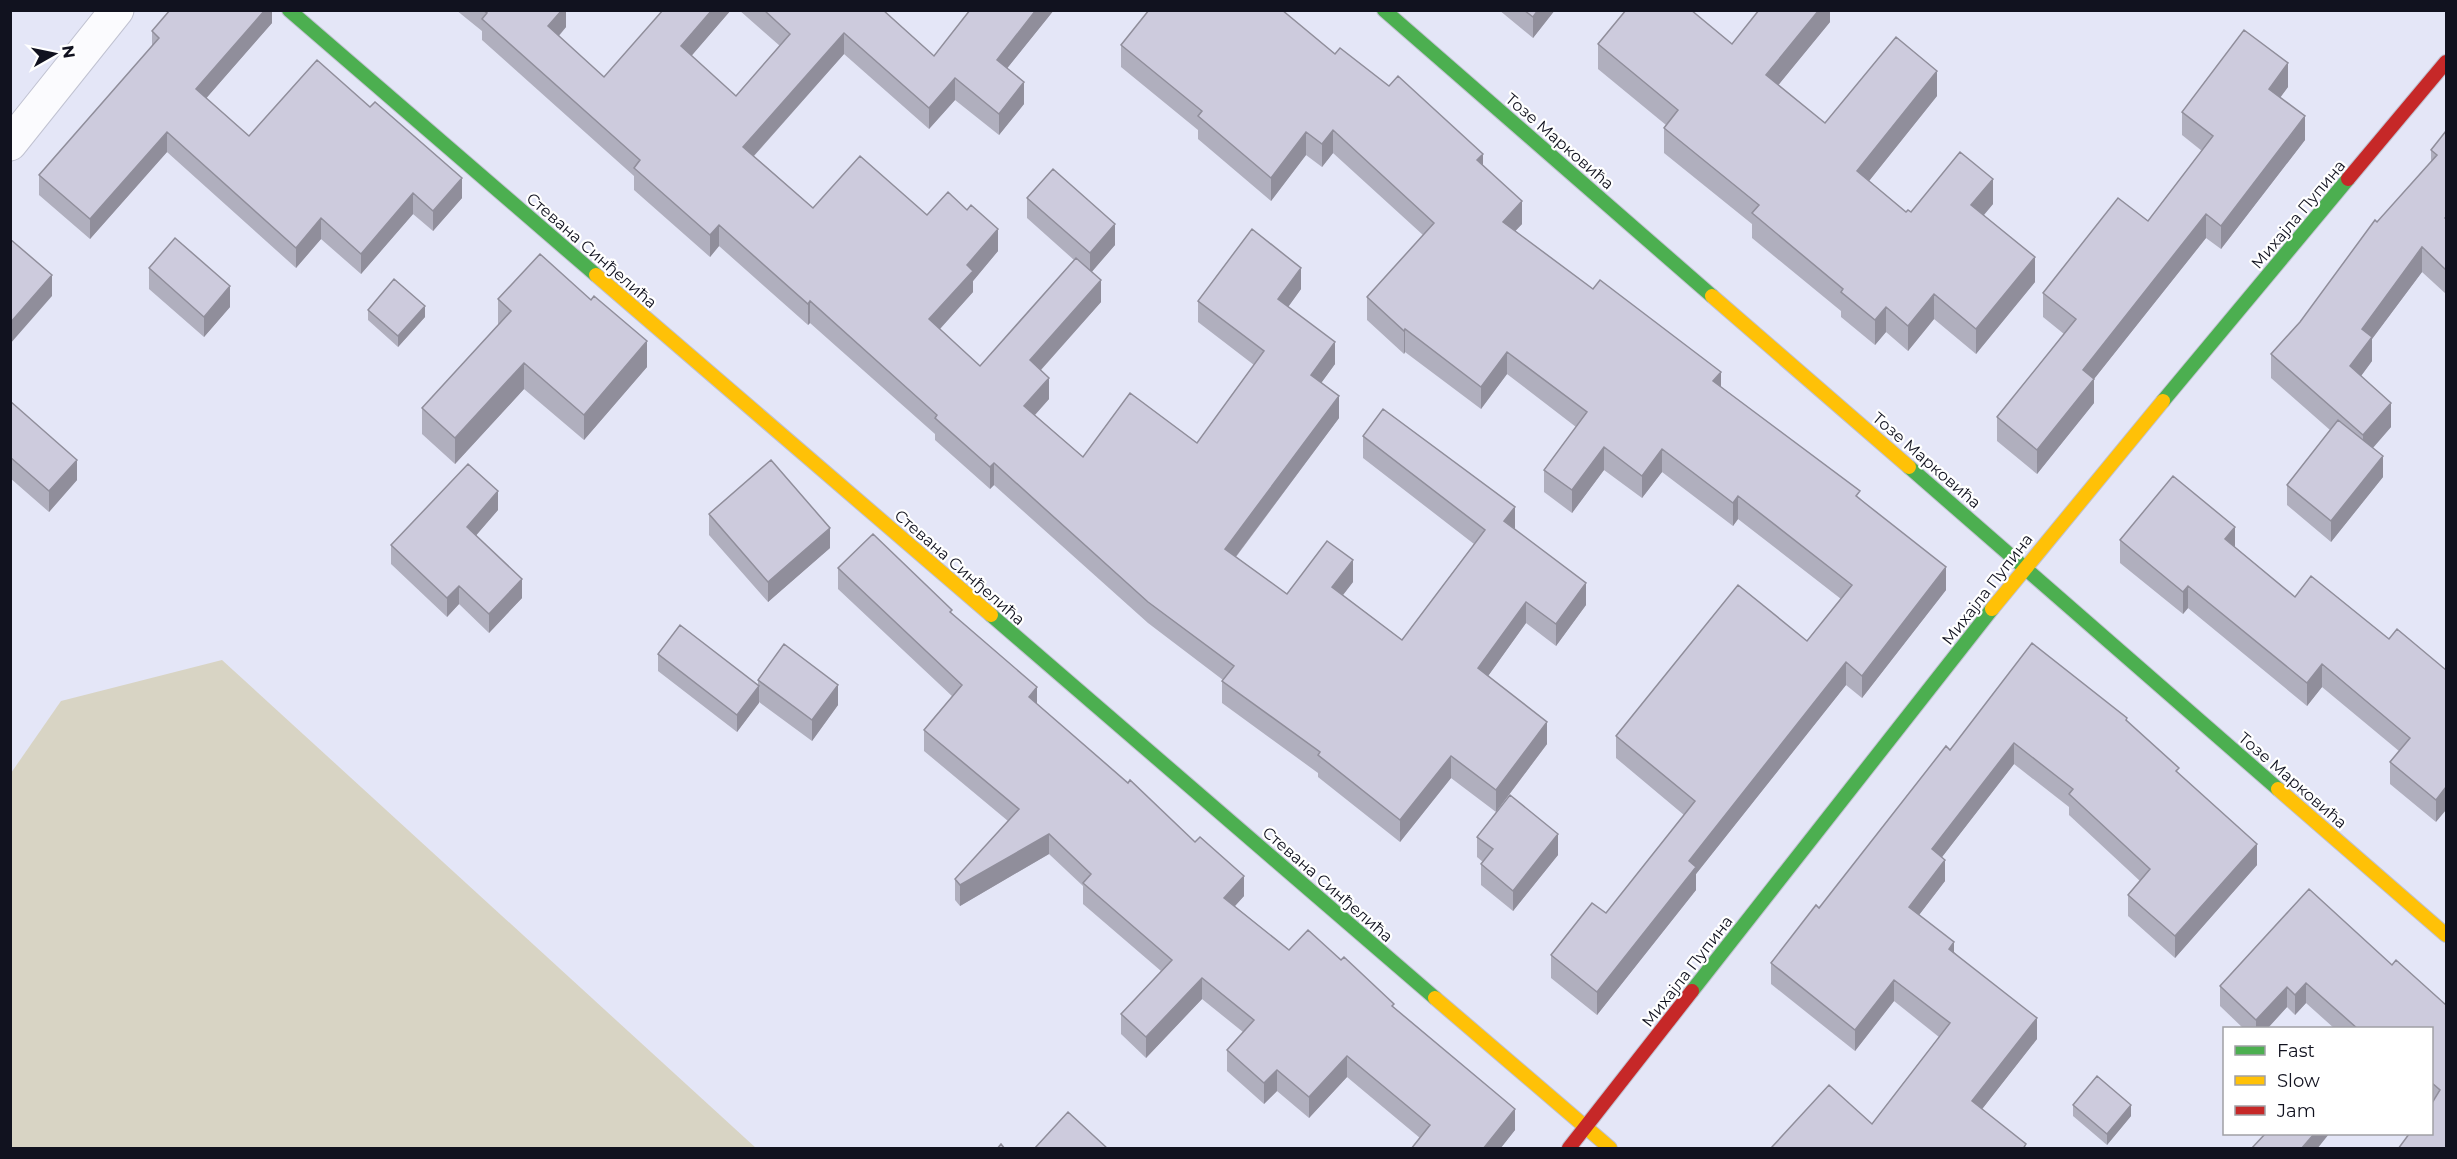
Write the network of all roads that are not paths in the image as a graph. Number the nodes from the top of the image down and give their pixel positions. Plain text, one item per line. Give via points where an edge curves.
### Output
1 (117, 10) edge
2 (289, 10) edge
3 (1384, 10) edge
4 (2446, 62) edge
5 (10, 144) edge
6 (2025, 567) junction
7 (2446, 936) edge
8 (1586, 1128) junction
9 (1569, 1149) edge
10 (1610, 1149) edge

1 - 5 street
2 - 8 street, Стевана Синђелића
3 - 6 street, Тозе Марковића
4 - 6 street, Михајла Пупина
6 - 7 street, Тозе Марковића
6 - 8 street, Михајла Пупина
8 - 9 street, Михајла Пупина
8 - 10 street, Стевана Синђелића

